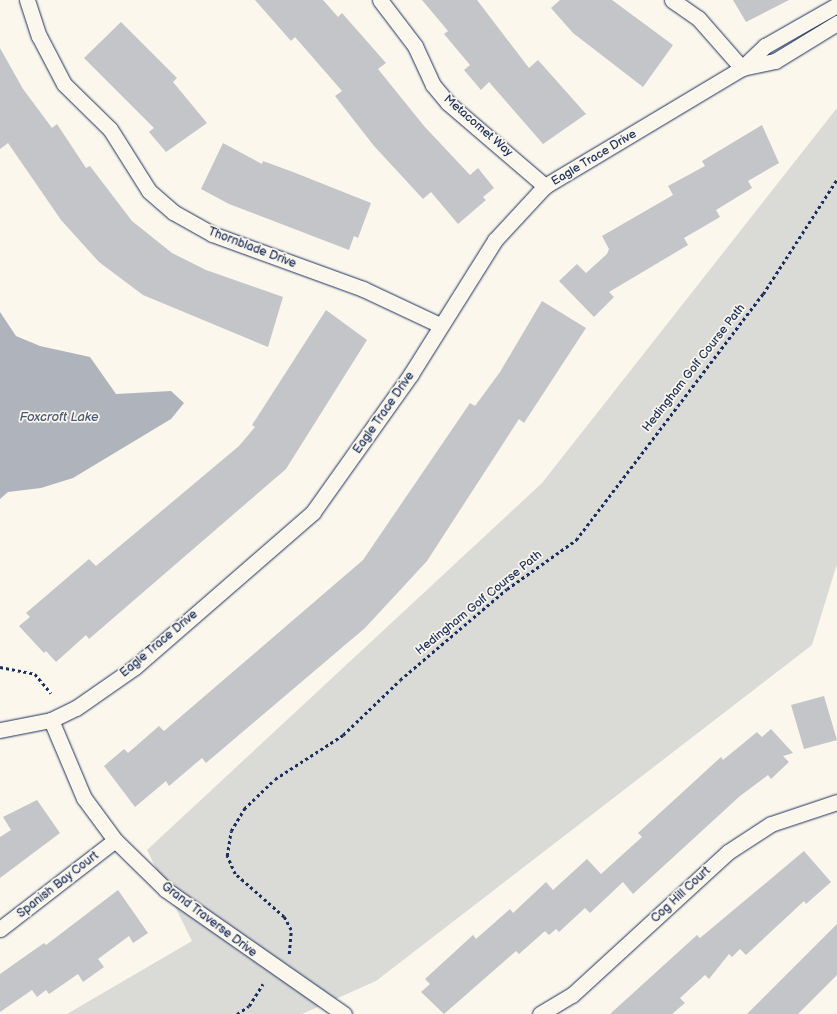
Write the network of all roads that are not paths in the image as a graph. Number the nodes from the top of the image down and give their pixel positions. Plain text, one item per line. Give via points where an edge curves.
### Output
1 (27, 0) edge
2 (380, 0) edge
3 (672, 0) edge
4 (837, 5) edge
5 (837, 23) edge
6 (742, 68) junction
7 (545, 186) junction
8 (440, 326) junction
9 (51, 720) junction
10 (0, 730) edge
11 (837, 802) edge
12 (115, 840) junction
13 (0, 929) edge
14 (344, 1014) edge
15 (540, 1014) edge

1 - 8 street, Thornblade Drive via 38,36 64,84 110,129 149,191 173,212 212,234 363,290
2 - 7 street, Metacomet Way via 416,46 433,85 448,103
3 - 6 street via 698,18
4 - 6 street, Eagle Trace Drive via 765,46
5 - 6 street, Eagle Trace Drive via 775,61
6 - 7 street, Eagle Trace Drive
7 - 8 street, Eagle Trace Drive via 495,240
8 - 9 street, Eagle Trace Drive via 412,374 313,512 135,667 76,708
9 - 10 street, Eagle Trace Drive
9 - 12 street, Grand Traverse Drive via 57,740 84,798
11 - 15 street, Cog Hill Court via 771,824 728,852 572,995
12 - 13 street, Spanish Bay Court
12 - 14 street, Grand Traverse Drive via 166,890

